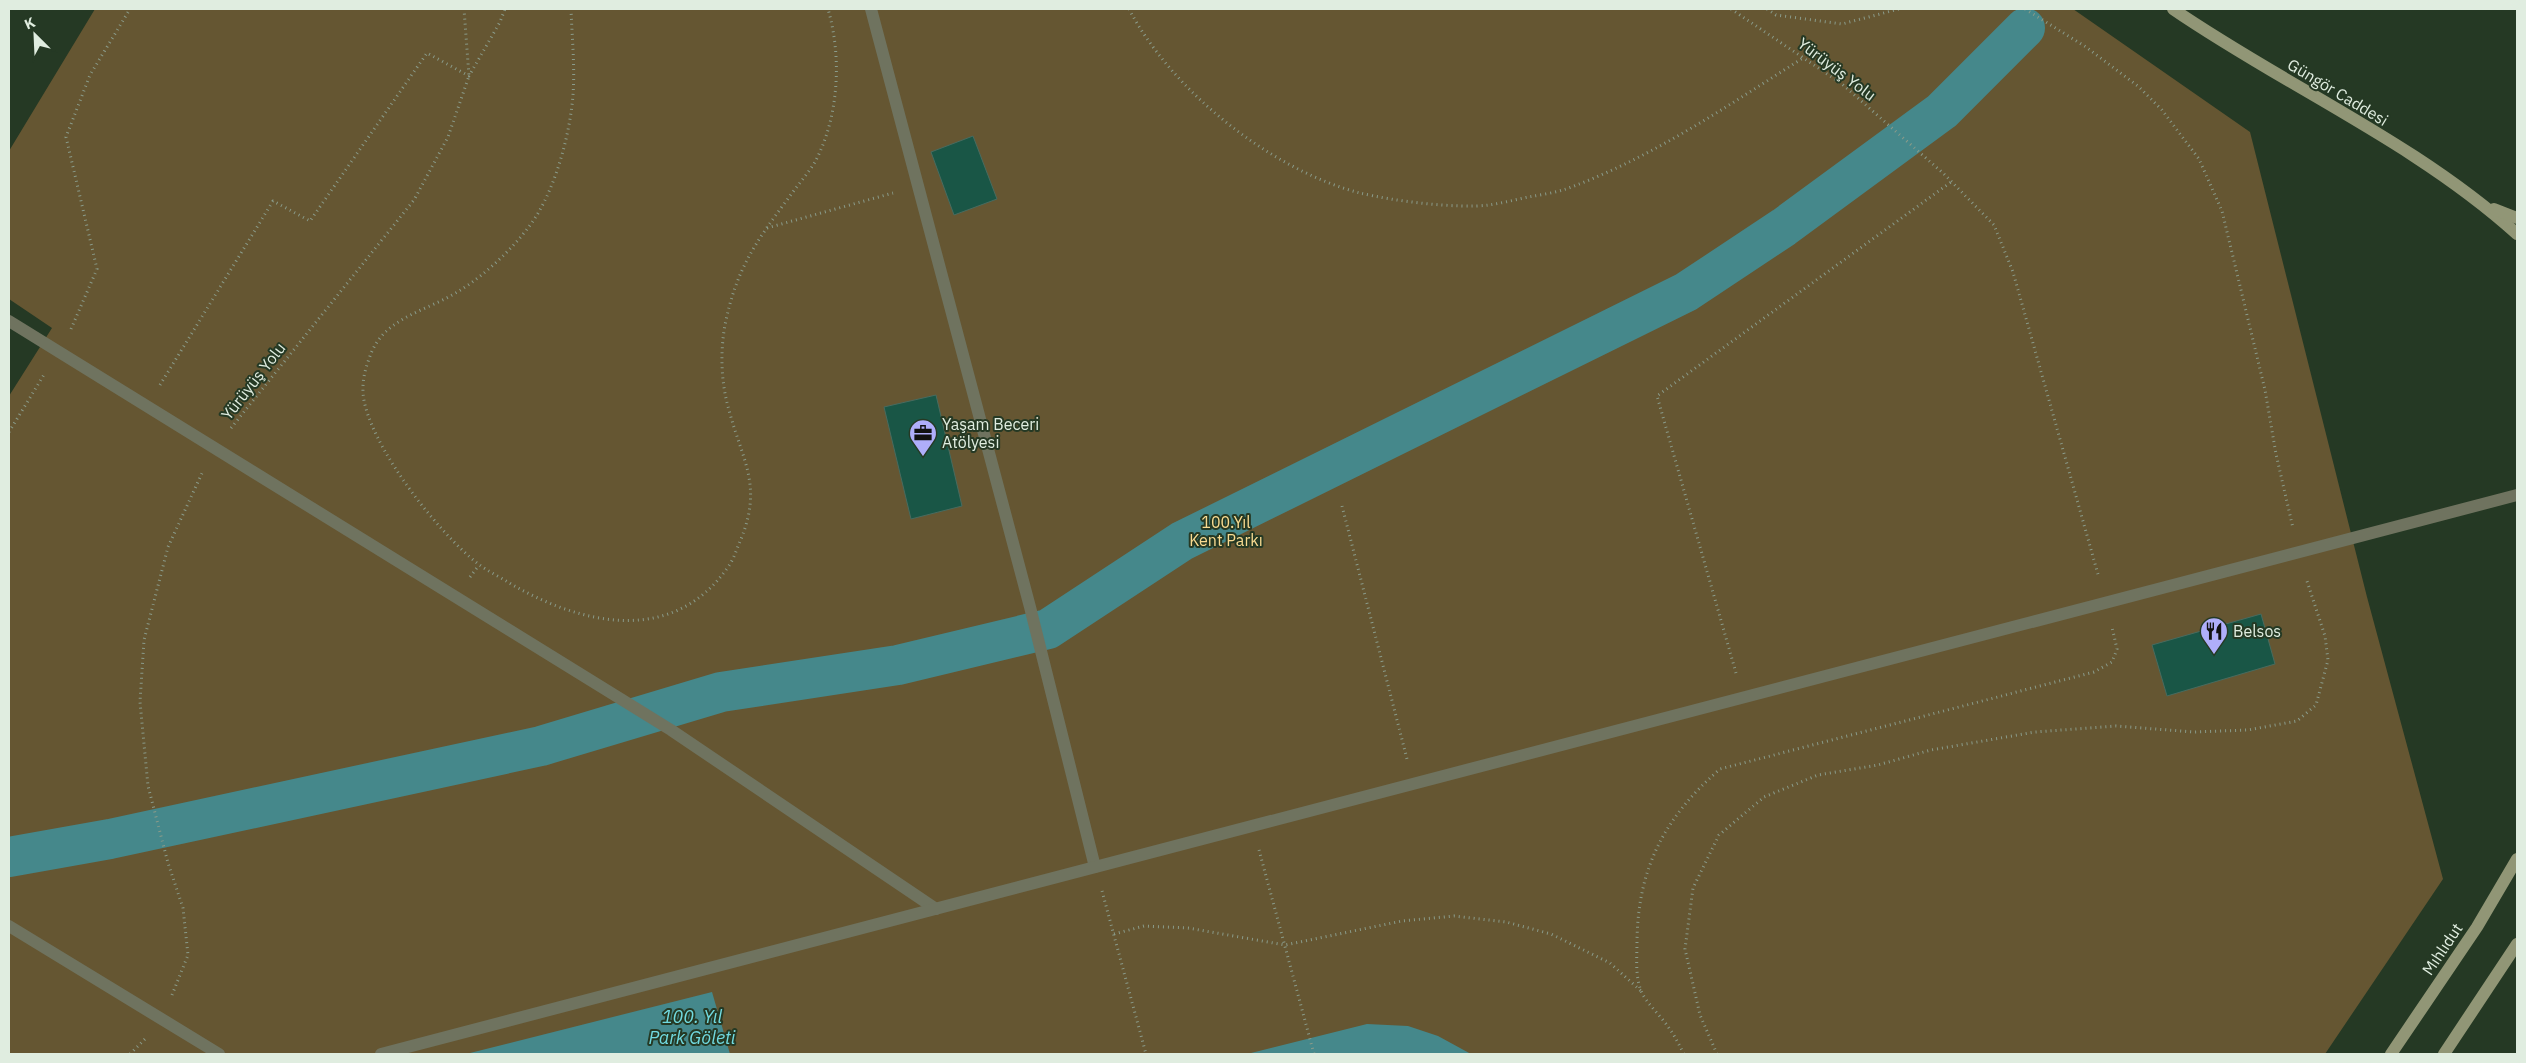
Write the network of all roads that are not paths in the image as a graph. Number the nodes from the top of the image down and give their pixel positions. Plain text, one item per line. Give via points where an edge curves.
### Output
1 (871, 9) edge
2 (2173, 9) edge
3 (2485, 205) junction
4 (2517, 218) edge
5 (2517, 234) edge
6 (9, 321) edge
7 (2517, 495) edge
8 (2517, 859) edge
9 (1095, 867) junction
10 (936, 909) junction
11 (9, 926) edge
12 (2517, 944) edge
13 (218, 1054) edge
14 (381, 1054) edge
15 (2391, 1054) edge
16 (2444, 1054) edge

1 - 9 street via 1030,607
2 - 3 main road, Güngör Caddesi via 2404,151
3 - 4 main road
3 - 5 main road
6 - 10 street via 671,730
7 - 9 street
8 - 15 main road, Mıhlıdut via 2477,927
9 - 10 street
10 - 14 street
11 - 13 street
12 - 16 main road

